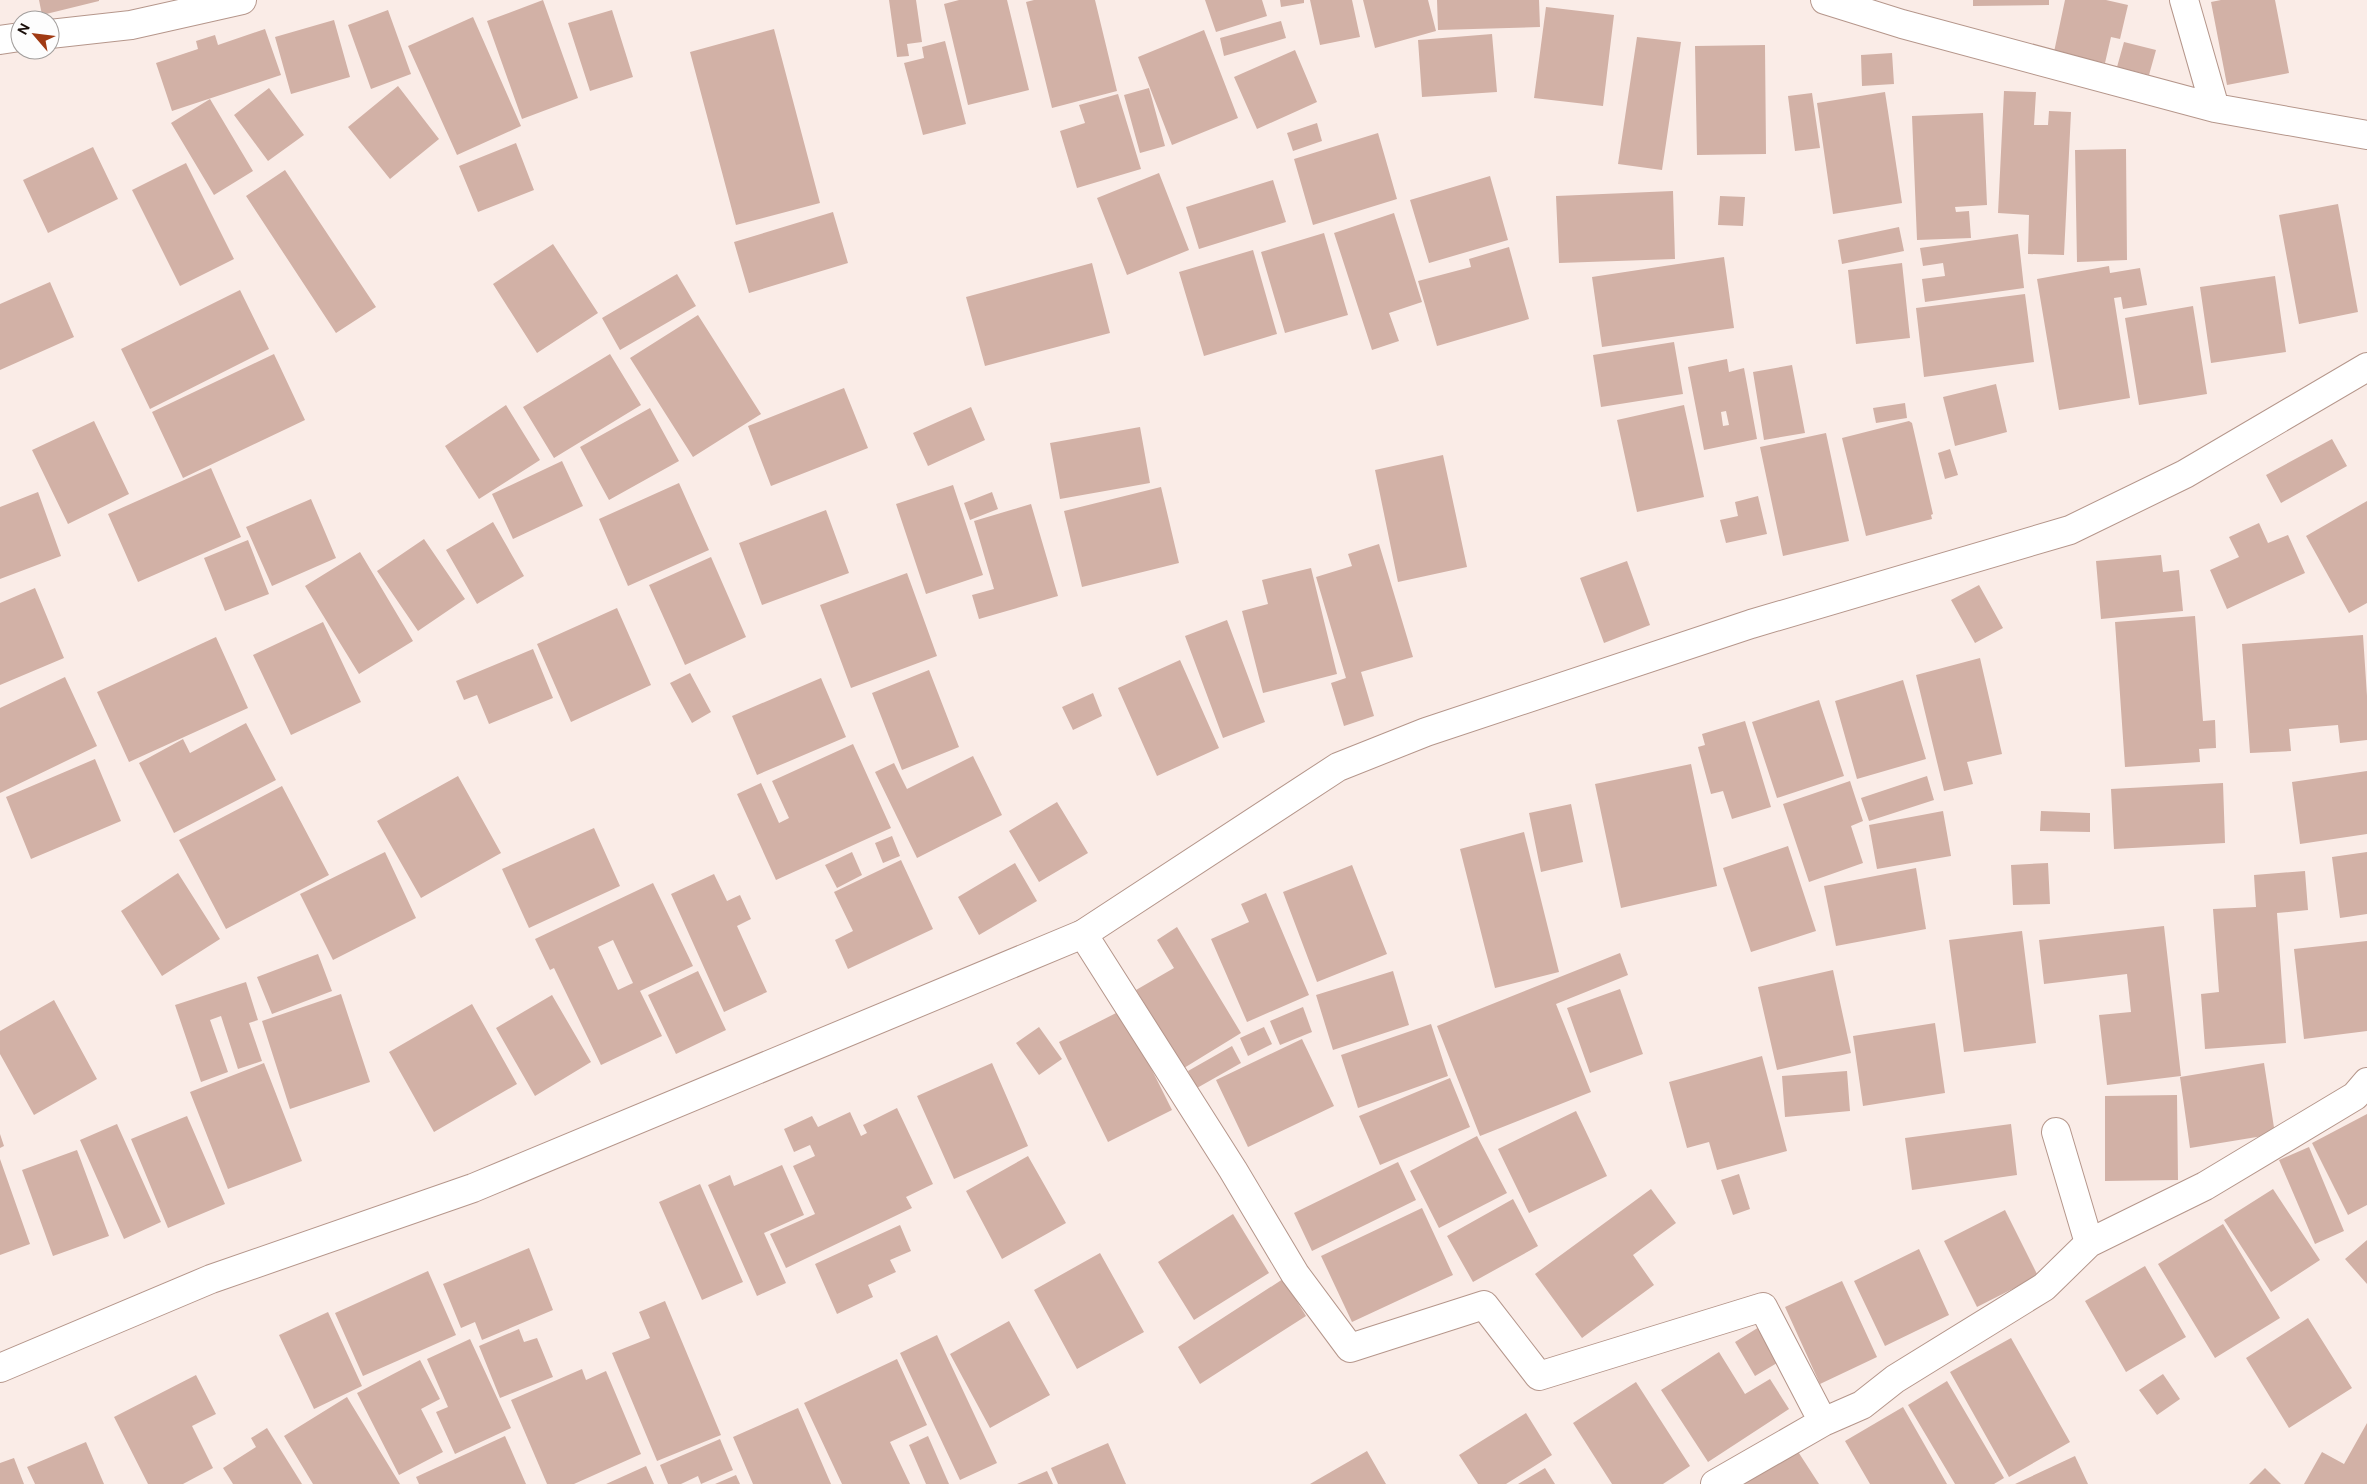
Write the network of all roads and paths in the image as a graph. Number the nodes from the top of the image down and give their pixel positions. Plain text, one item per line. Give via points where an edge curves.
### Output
1 (242, 0) edge
2 (1825, 0) edge
3 (2184, 0) edge
4 (60, 33) edge
5 (2215, 108) junction
6 (2367, 135) edge
7 (2367, 368) edge
8 (1083, 934) junction
9 (2367, 1082) edge
10 (2056, 1132) dead end
11 (2089, 1243) junction
12 (0, 1368) edge
13 (1823, 1422) junction
14 (1715, 1484) edge

1 - 4 street via 131,25
2 - 5 street via 1902,24
3 - 5 street
5 - 6 street
7 - 8 street via 2185,474 2070,530 1751,624 1426,732 1338,767
8 - 12 street via 473,1188 211,1279
8 - 13 street via 1295,1274 1350,1348 1484,1305 1539,1376 1763,1307
9 - 11 street via 2355,1096 2205,1186
10 - 11 street
11 - 13 street via 2044,1288 1896,1379 1862,1404
13 - 14 street

